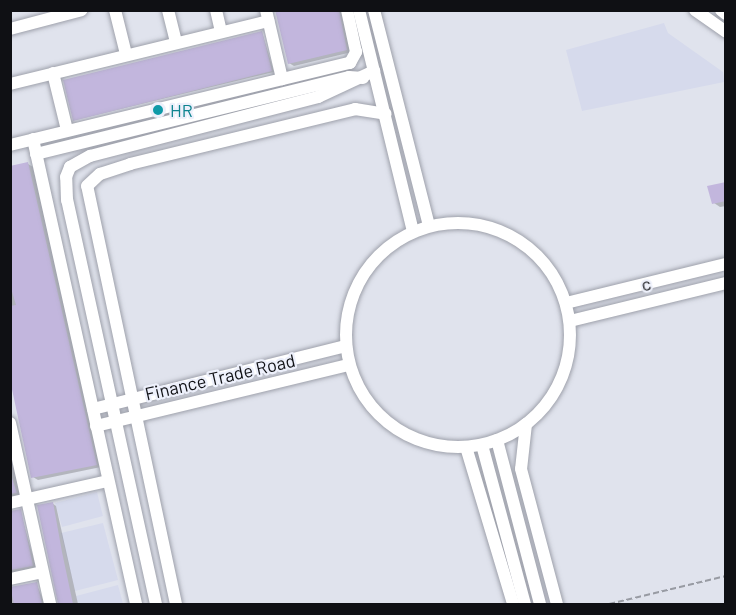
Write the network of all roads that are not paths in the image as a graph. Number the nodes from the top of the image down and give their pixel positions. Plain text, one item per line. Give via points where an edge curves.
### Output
1 (82, 10) edge
2 (115, 10) edge
3 (168, 10) edge
4 (216, 10) edge
5 (347, 10) edge
6 (359, 10) edge
7 (374, 10) edge
8 (695, 10) edge
9 (721, 10) edge
10 (726, 14) edge
11 (267, 16) edge
12 (10, 29) edge
13 (221, 32) junction
14 (726, 32) edge
15 (176, 42) junction
16 (126, 54) junction
17 (53, 73) junction
18 (370, 74) junction
19 (282, 79) junction
20 (10, 84) edge
21 (386, 114) junction
22 (67, 130) junction
23 (33, 140) junction
24 (10, 145) edge
25 (36, 154) junction
26 (42, 184) junction
27 (64, 186) junction
28 (429, 226) junction
29 (413, 232) junction
30 (726, 264) edge
31 (726, 283) edge
32 (566, 303) junction
33 (570, 321) junction
34 (346, 346) junction
35 (349, 365) junction
36 (130, 399) junction
37 (114, 403) junction
38 (93, 409) junction
39 (134, 416) junction
40 (116, 420) junction
41 (526, 424) junction
42 (96, 426) junction
43 (11, 428) edge
44 (497, 440) junction
45 (482, 444) junction
46 (466, 447) junction
47 (108, 481) junction
48 (26, 499) junction
49 (10, 503) edge
50 (42, 572) junction
51 (10, 579) edge
52 (50, 604) edge
53 (136, 604) edge
54 (156, 604) edge
55 (176, 604) edge
56 (513, 604) edge
57 (525, 604) edge
58 (540, 604) edge
59 (557, 604) edge

1 - 12 street
2 - 16 street
3 - 15 street
4 - 13 street
5 - 19 street via 355,59
6 - 18 street
7 - 28 street
8 - 14 street
9 - 10 street
11 - 13 street
11 - 19 street
13 - 15 street
15 - 16 street
16 - 17 street
17 - 20 street
17 - 22 street
18 - 21 street
18 - 25 street
18 - 27 street via 318,97 90,156 70,167
19 - 22 street
21 - 29 street
21 - 36 street via 355,109 130,164 91,180 86,194
22 - 23 street
23 - 24 street
23 - 25 street
25 - 26 street
26 - 27 street
26 - 38 street
27 - 37 street
28 - 29 street
28 - 32 street via 486,226 513,237 543,262
29 - 34 street via 389,246 364,274 346,318
30 - 32 street, c
31 - 33 street
32 - 33 street
33 - 41 street via 570,350 562,378 547,404
34 - 35 street
34 - 36 street, Finance Trade Road
35 - 39 street
35 - 46 street via 374,410 393,427 441,446
36 - 37 street, Finance Trade Road
36 - 39 street
37 - 38 street, Finance Trade Road
37 - 40 street
38 - 42 street
39 - 40 street
39 - 55 street
40 - 42 street
40 - 54 street
41 - 44 street
41 - 59 street via 521,469
42 - 47 street
43 - 48 street
44 - 45 street
44 - 58 street
45 - 46 street
45 - 57 street
46 - 56 street
47 - 48 street
47 - 53 street
48 - 49 street
48 - 50 street
50 - 51 street
50 - 52 street

